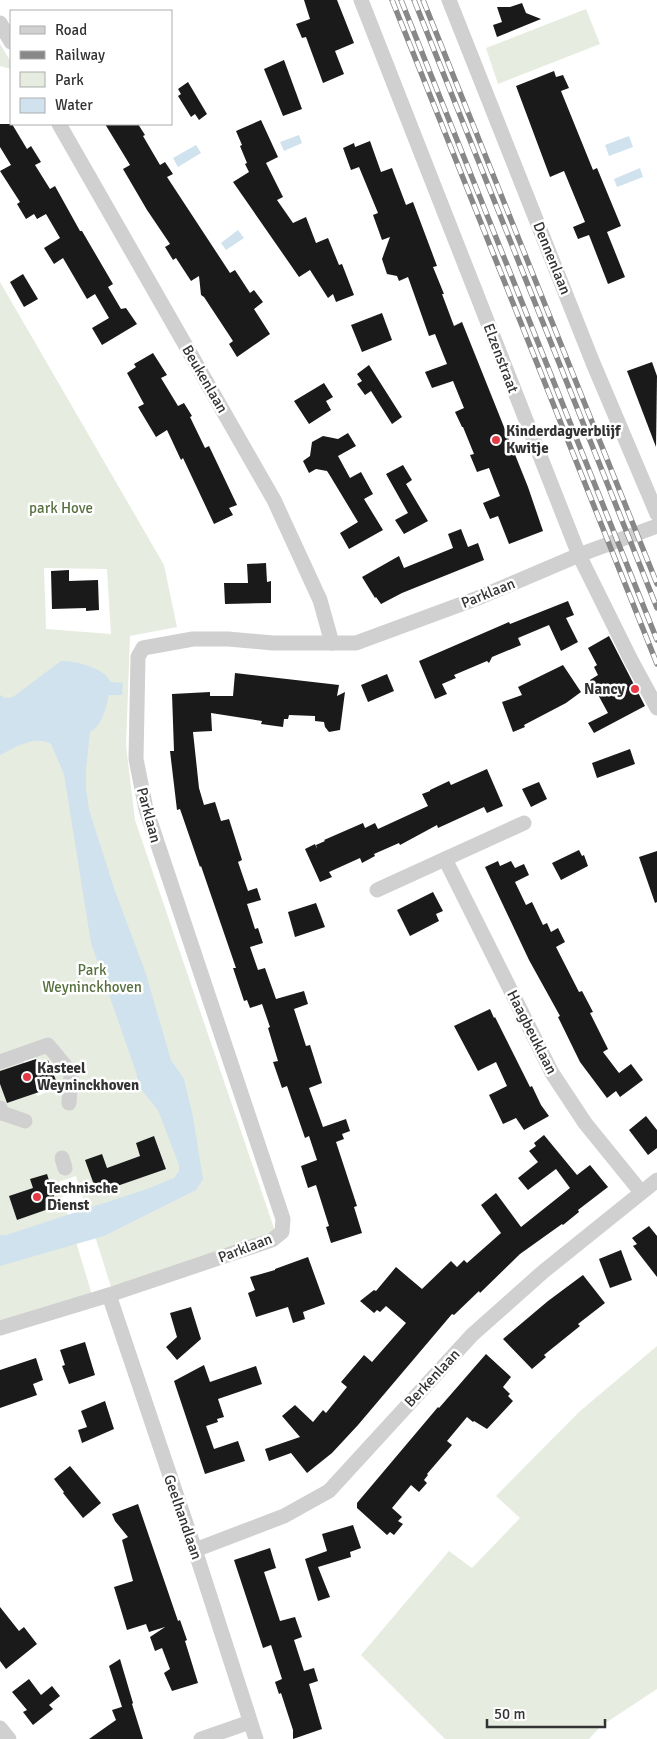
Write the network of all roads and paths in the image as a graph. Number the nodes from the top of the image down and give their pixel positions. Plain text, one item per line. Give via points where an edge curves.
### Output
1 (361, 0) edge
2 (449, 0) edge
3 (0, 23) edge
4 (10, 40) edge
5 (60, 125) edge
6 (657, 514) edge
7 (657, 526) edge
8 (579, 555) junction
9 (332, 643) junction
10 (657, 708) edge
11 (524, 823) dead end
12 (445, 859) junction
13 (377, 890) dead end
14 (0, 1062) edge
15 (69, 1103) dead end
16 (0, 1108) edge
17 (26, 1121) dead end
18 (657, 1180) edge
19 (641, 1192) junction
20 (109, 1294) junction
21 (0, 1328) edge
22 (195, 1550) junction
23 (250, 1722) junction
24 (0, 1728) edge
25 (9, 1739) edge
26 (201, 1739) edge
27 (256, 1739) edge

1 - 8 street, Elzenstraat
2 - 6 street, Dennenlaan
3 - 4 street
5 - 9 street, Beukenlaan via 274,500 320,600
7 - 8 street, Parklaan
8 - 9 street, Parklaan via 478,598 356,643
8 - 10 street, Elzenstraat
9 - 20 street, Parklaan via 193,639 143,648 138,657 136,758 146,809 283,1218 282,1232 272,1240
11 - 12 street
12 - 13 street
12 - 19 street, Haagbeuklaan via 552,1073 585,1123
14 - 15 street via 48,1045 71,1073
16 - 17 street via 2,1113
18 - 19 street, Berkenlaan
19 - 22 street, Berkenlaan via 472,1335 329,1491 284,1516
20 - 21 street
20 - 22 street, Geelhandlaan
22 - 23 street, Geelhandlaan
23 - 26 street
23 - 27 street, Geelhandlaan
24 - 25 street

